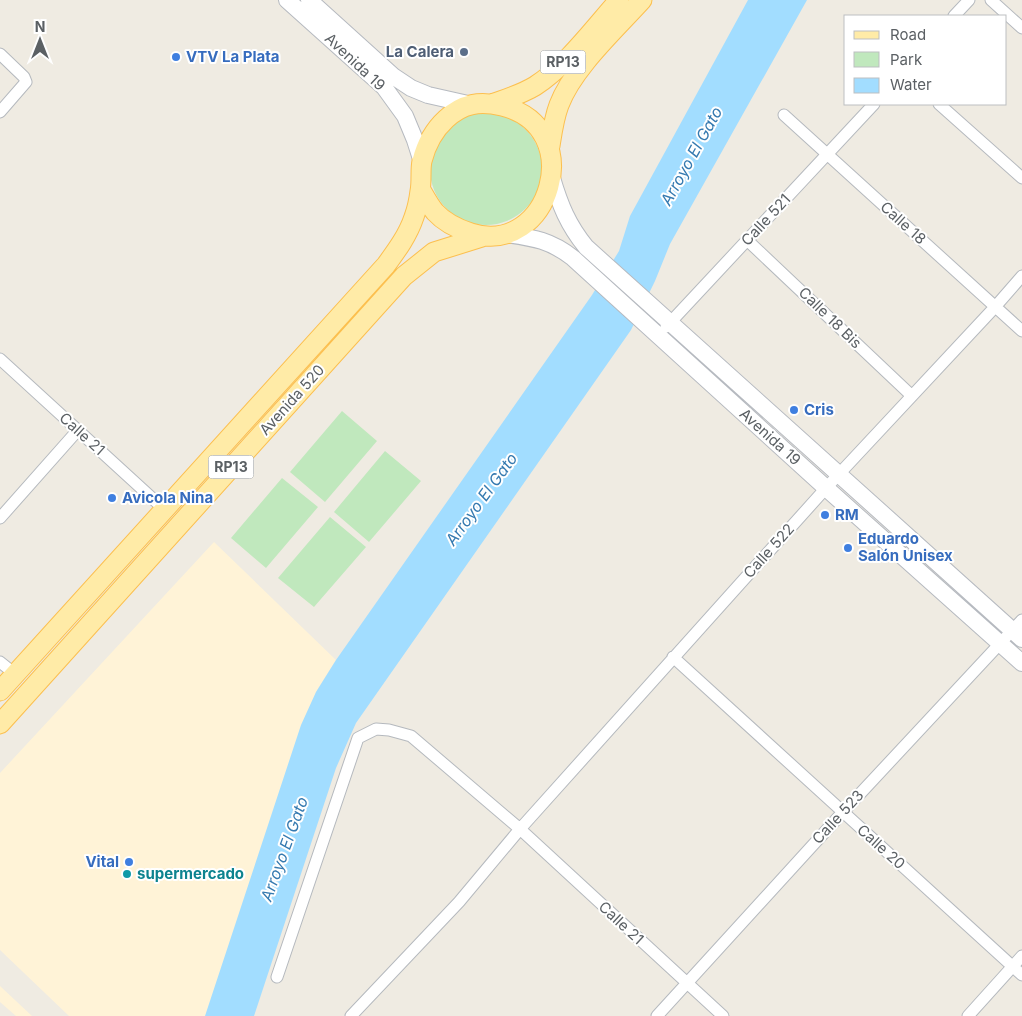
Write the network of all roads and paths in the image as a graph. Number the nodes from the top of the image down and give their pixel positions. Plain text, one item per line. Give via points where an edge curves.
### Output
1 (287, 0) edge
2 (309, 0) edge
3 (619, 0) edge
4 (642, 0) edge
5 (969, 0) edge
6 (991, 0) edge
7 (955, 15) edge
8 (1022, 28) edge
9 (0, 54) edge
10 (468, 104) junction
11 (492, 104) junction
12 (873, 105) edge
13 (940, 105) edge
14 (0, 112) edge
15 (784, 115) dead end
16 (550, 146) junction
17 (828, 155) junction
18 (422, 162) junction
19 (552, 178) junction
20 (1022, 178) edge
21 (421, 190) junction
22 (506, 234) junction
23 (482, 237) junction
24 (748, 240) junction
25 (1022, 276) edge
26 (995, 307) junction
27 (669, 323) junction
28 (1022, 331) edge
29 (659, 336) junction
30 (0, 359) edge
31 (912, 396) junction
32 (78, 430) junction
33 (839, 474) junction
34 (826, 488) junction
35 (164, 509) junction
36 (0, 518) edge
37 (1019, 630) edge
38 (1000, 643) junction
39 (673, 657) junction
40 (0, 662) edge
41 (1022, 663) edge
42 (14, 674) junction
43 (0, 691) edge
44 (0, 724) edge
45 (843, 812) junction
46 (520, 829) junction
47 (1022, 956) edge
48 (1013, 967) junction
49 (1022, 975) edge
50 (277, 977) dead end
51 (687, 983) junction
52 (351, 1016) edge
53 (657, 1016) edge
54 (723, 1016) edge
55 (968, 1016) edge

1 - 18 main road, Avenida 19 via 384,87 405,116
2 - 10 main road, Avenida 19 via 393,76 411,88
3 - 11 main road, RP13 via 565,61 536,86
4 - 16 main road, RP13 via 584,64 566,89 558,106
5 - 7 street
6 - 8 street
9 - 14 street via 26,82
10 - 11 main road, RP13
10 - 18 main road, RP13 via 446,118 430,138
11 - 16 main road, RP13 via 510,108 527,117
12 - 17 street, Calle 521
13 - 20 street
15 - 17 street, Calle 18
16 - 19 main road, RP13
17 - 24 street, Calle 521
17 - 26 street, Calle 18
18 - 21 main road, RP13
19 - 22 main road, RP13 via 547,196 537,212
19 - 27 main road, Avenida 19 via 560,206 573,231
21 - 23 main road, RP13 via 435,212 457,228
21 - 35 main road, Avenida 520 / RP13 via 408,232 386,265
22 - 23 main road, RP13
22 - 29 main road, Avenida 19 via 540,239 559,247
23 - 44 main road, Avenida 520 / RP13 via 434,252 404,276
24 - 27 street, Calle 521
24 - 31 street, Calle 18 Bis
25 - 26 street, Calle 522
26 - 28 street, Calle 18
26 - 31 street, Calle 522
27 - 29 street, Calle 521
27 - 33 main road, Avenida 19
29 - 34 main road, Avenida 19
30 - 32 street, Calle 21
31 - 33 street, Calle 522
32 - 35 street, Calle 21
32 - 36 street
33 - 34 street, Calle 522
33 - 37 main road, Avenida 19
34 - 38 main road, Avenida 19
34 - 39 street, Calle 522
35 - 42 main road, Avenida 520 / RP13
37 - 38 street, Calle 523
38 - 41 main road, Avenida 19
38 - 45 street, Calle 523
39 - 45 street, Calle 20
39 - 46 street, Calle 522
40 - 42 street
42 - 43 main road, Avenida 520 / RP13
45 - 48 street, Calle 20
45 - 51 street, Calle 523
46 - 50 street, Calle 21 via 411,736 376,729 358,738
46 - 51 street, Calle 21
46 - 52 street, Calle 522 via 459,902
47 - 48 street
48 - 49 street, Calle 20
48 - 55 street
51 - 53 street, Calle 523
51 - 54 street, Calle 21

